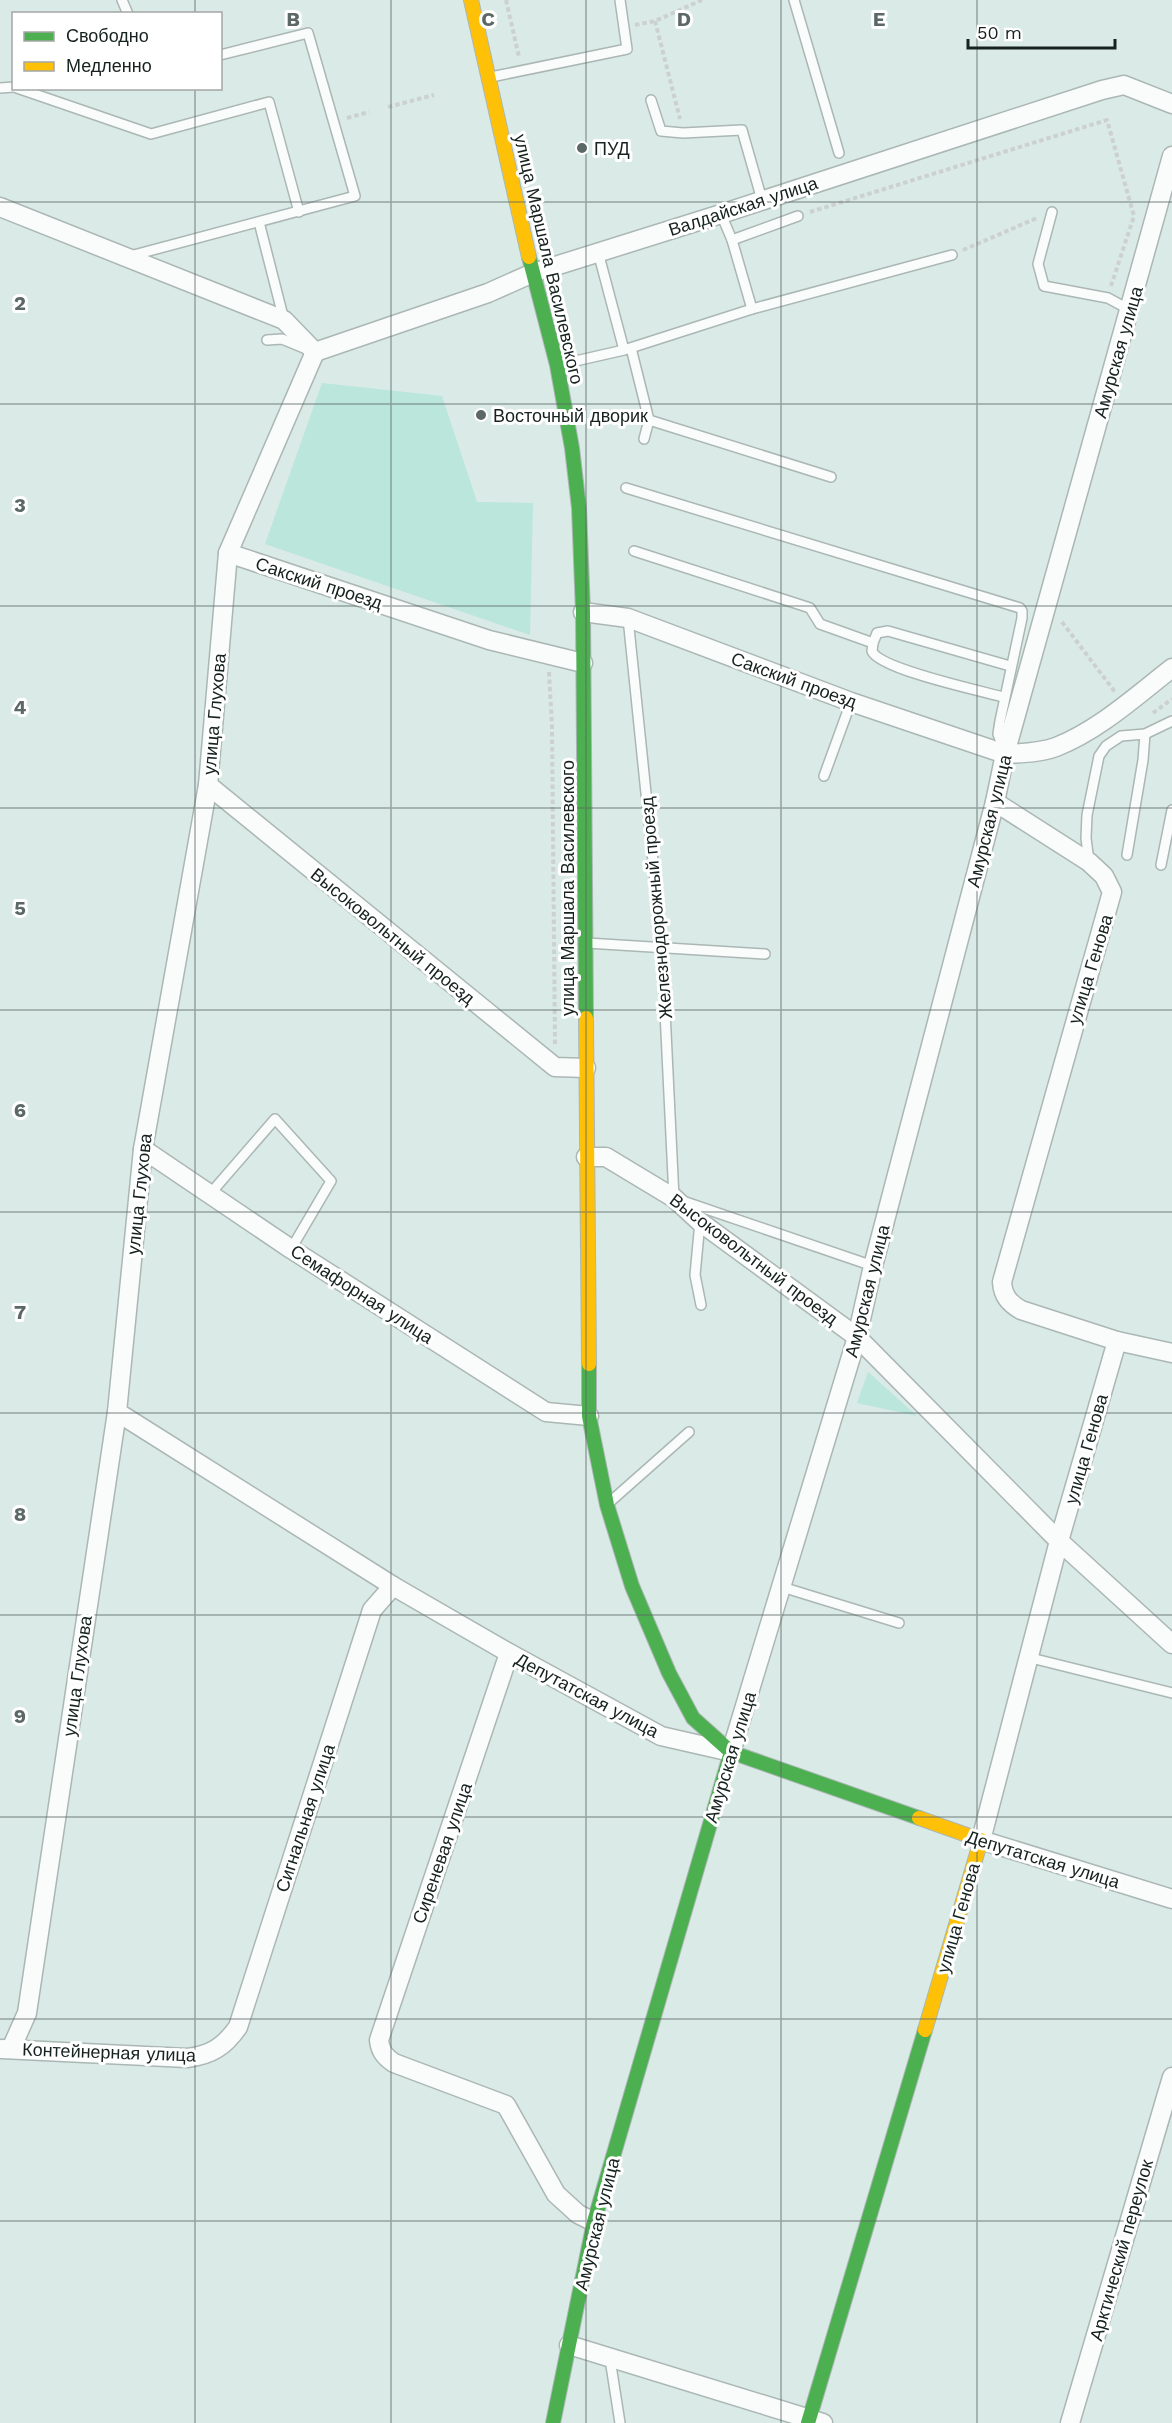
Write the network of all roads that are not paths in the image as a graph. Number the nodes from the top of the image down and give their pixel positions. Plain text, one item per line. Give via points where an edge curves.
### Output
1 (471, 0) edge
2 (620, 0) edge
3 (794, 0) edge
4 (222, 54) edge
5 (489, 78) junction
6 (21, 90) edge
7 (651, 100) dead end
8 (1172, 104) edge
9 (839, 153) dead end
10 (1172, 156) edge
11 (762, 200) junction
12 (0, 207) edge
13 (1052, 212) road end
14 (300, 213) junction
15 (721, 214) junction
16 (798, 216) road end
17 (259, 222) junction
18 (732, 240) junction
19 (597, 252) junction
20 (952, 255) road end
21 (125, 258) junction
22 (533, 273) junction
23 (752, 309) junction
24 (1130, 310) junction
25 (284, 320) junction
26 (267, 340) dead end
27 (628, 349) junction
28 (315, 352) junction
29 (557, 365) junction
30 (649, 420) junction
31 (644, 439) dead end
32 (831, 477) dead end
33 (626, 488) dead end
34 (634, 552) dead end
35 (228, 553) junction
36 (583, 612) junction
37 (628, 618) junction
38 (873, 643) junction
39 (583, 663) junction
40 (1010, 666) junction
41 (1172, 668) edge
42 (1003, 697) junction
43 (852, 702) junction
44 (1172, 721) edge
45 (1145, 734) junction
46 (1005, 754) junction
47 (824, 776) dead end
48 (208, 785) junction
49 (995, 802) junction
50 (1172, 810) edge
51 (1127, 855) dead end
52 (1089, 862) junction
53 (1161, 865) dead end
54 (586, 943) junction
55 (662, 949) junction
56 (765, 954) dead end
57 (586, 1068) junction
58 (143, 1149) junction
59 (586, 1157) junction
60 (210, 1194) junction
61 (674, 1198) junction
62 (700, 1222) junction
63 (291, 1248) junction
64 (873, 1266) junction
65 (700, 1305) dead end
66 (857, 1337) junction
67 (1117, 1341) junction
68 (1172, 1353) edge
69 (117, 1412) junction
70 (589, 1416) junction
71 (688, 1432) dead end
72 (607, 1505) junction
73 (1059, 1541) junction
74 (393, 1586) junction
75 (782, 1587) junction
76 (899, 1623) dead end
77 (1172, 1644) edge
78 (509, 1653) junction
79 (1028, 1657) junction
80 (1172, 1693) edge
81 (731, 1752) junction
82 (981, 1840) junction
83 (1172, 1899) edge
84 (5, 2049) edge
85 (217, 2050) joint
86 (1172, 2077) edge
87 (594, 2222) junction
88 (569, 2345) junction
89 (610, 2359) junction
90 (814, 2422) edge
91 (553, 2423) edge
92 (620, 2423) edge
93 (1070, 2423) edge

1 - 5 main road, улица Маршала Василевского
2 - 5 lane via 627,49
3 - 9 lane
4 - 14 lane via 308,33 355,196
5 - 22 main road, улица Маршала Василевского
6 - 14 lane via 151,134 269,102
7 - 11 lane via 661,131 742,130
8 - 11 street, Валдайская улица via 1124,85
10 - 24 street, Амурская улица
11 - 15 street, Валдайская улица
12 - 21 street
13 - 24 lane via 1038,264 1044,286 1108,298
14 - 17 lane
15 - 18 lane
15 - 19 street, Валдайская улица
16 - 18 lane
17 - 21 lane
17 - 25 lane
18 - 23 lane
19 - 22 street, Валдайская улица
19 - 27 lane
20 - 23 lane
21 - 25 street
22 - 28 street, Валдайская улица via 488,293
22 - 29 main road, улица Маршала Василевского
23 - 27 lane
24 - 46 street, Амурская улица
25 - 28 street
26 - 28 lane via 282,339
27 - 29 lane
27 - 30 lane
28 - 35 street, улица Глухова
29 - 36 main road, улица Маршала Василевского via 579,507
30 - 31 lane
30 - 32 lane
33 - 40 lane via 1020,608 1022,618
34 - 38 lane via 810,608 820,624
35 - 39 street, Сакский проезд via 489,639
35 - 48 street, улица Глухова
36 - 37 street, Сакский проезд
36 - 39 main road, улица Маршала Василевского
37 - 43 street, Сакский проезд
37 - 55 lane, Железнодорожный проезд
38 - 40 lane via 877,633 888,631
38 - 42 lane via 872,651 879,660 941,682
39 - 54 main road, улица Маршала Василевского
40 - 42 lane
41 - 46 street via 1090,729 1055,747
42 - 46 lane via 998,734
43 - 46 street, Сакский проезд
43 - 47 lane
44 - 45 lane
45 - 51 lane
45 - 52 lane via 1121,736 1099,756 1088,815
46 - 49 street, Амурская улица
48 - 57 street, Высоковольтный проезд via 555,1067
48 - 58 street, улица Глухова
49 - 52 street
49 - 64 street, Амурская улица
50 - 53 lane
52 - 67 street, улица Генова via 1104,876 1112,892 1110,904 1002,1282 1007,1299 1021,1310
54 - 55 lane
54 - 57 main road, улица Маршала Василевского
55 - 56 lane
55 - 61 lane, Железнодорожный проезд
57 - 59 main road, улица Маршала Василевского
58 - 60 street, Семафорная улица
58 - 69 street, улица Глухова
59 - 61 street, Высоковольтный проезд via 606,1157
59 - 70 main road, улица Маршала Василевского
60 - 63 street, Семафорная улица
60 - 63 lane via 275,1119 331,1181
61 - 62 street, Высоковольтный проезд
61 - 64 lane
62 - 65 lane via 695,1275
62 - 66 street, Высоковольтный проезд
63 - 70 street, Семафорная улица via 546,1412
64 - 66 street, Амурская улица
66 - 73 street, Высоковольтный проезд
66 - 75 street, Амурская улица
67 - 68 street, улица Генова
67 - 73 street, улица Генова
69 - 74 street, Депутатская улица
69 - 84 street, улица Глухова via 27,2013
70 - 72 main road, улица Маршала Василевского
71 - 72 lane
72 - 81 main road, улица Маршала Василевского via 632,1586 669,1673 693,1718
73 - 77 street, Высоковольтный проезд
73 - 79 street, улица Генова
74 - 78 street, Депутатская улица
74 - 85 street, Сигнальная улица via 372,1610 238,2027
75 - 76 lane
75 - 81 street, Амурская улица
78 - 81 street, Депутатская улица via 662,1736
78 - 87 street, Сиреневая улица via 379,2040 383,2054 394,2063 506,2105 556,2194 578,2214
79 - 80 lane
79 - 82 street, улица Генова
81 - 82 main road, Депутатская улица
81 - 87 main road, Амурская улица
82 - 83 street, Депутатская улица
82 - 90 main road, улица Генова
84 - 85 street, Контейнерная улица via 187,2058
86 - 93 street, Арктический переулок
87 - 88 main road, Амурская улица
88 - 89 street
88 - 91 main road, Амурская улица
89 - 90 street
89 - 92 lane

